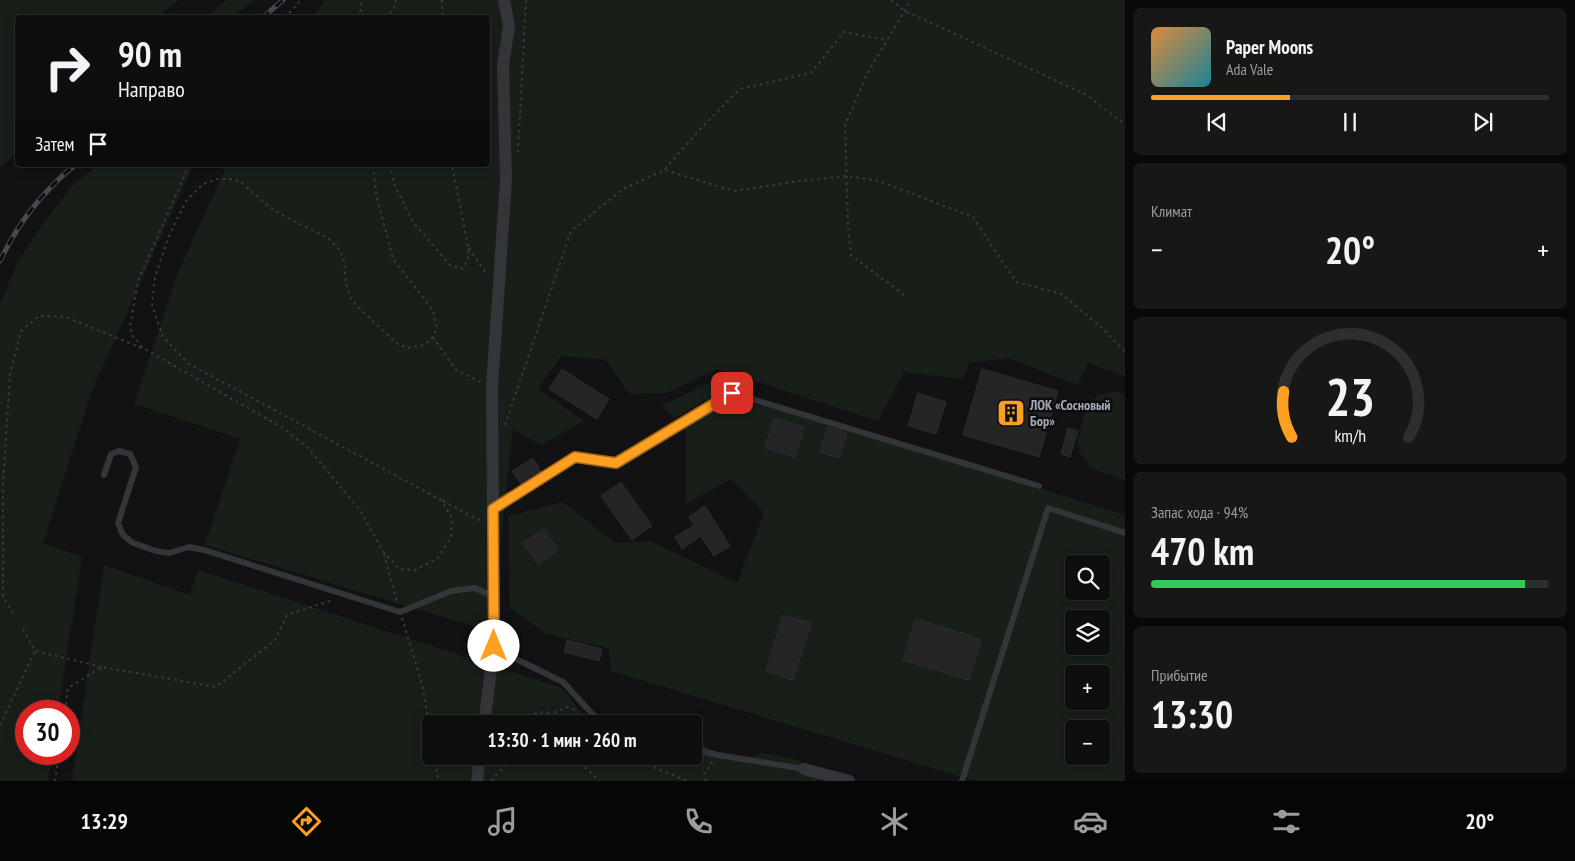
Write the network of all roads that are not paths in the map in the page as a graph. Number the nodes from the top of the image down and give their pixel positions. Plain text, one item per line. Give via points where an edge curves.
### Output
1 (504, 0) edge
2 (104, 475) dead end
3 (1039, 486) dead end
4 (493, 509) junction
5 (1125, 533) edge
6 (494, 597) junction
7 (494, 646) junction
8 (485, 715) edge
9 (592, 715) edge
10 (702, 752) edge
11 (479, 765) edge
12 (804, 769) joint
13 (477, 781) edge
14 (848, 781) edge
15 (962, 781) edge

1 - 4 street via 509,26 503,65 506,180 492,387
2 - 6 lane via 111,454 119,451 130,454 136,467 118,523 123,535 133,543 156,551 170,553 189,547 204,550 400,612 451,591 475,588
3 - 4 lane via 732,393 616,463 575,457
4 - 6 street
5 - 15 lane via 1048,508
6 - 7 street
7 - 8 street
7 - 9 lane via 563,682
10 - 12 lane
11 - 13 street
12 - 14 street

